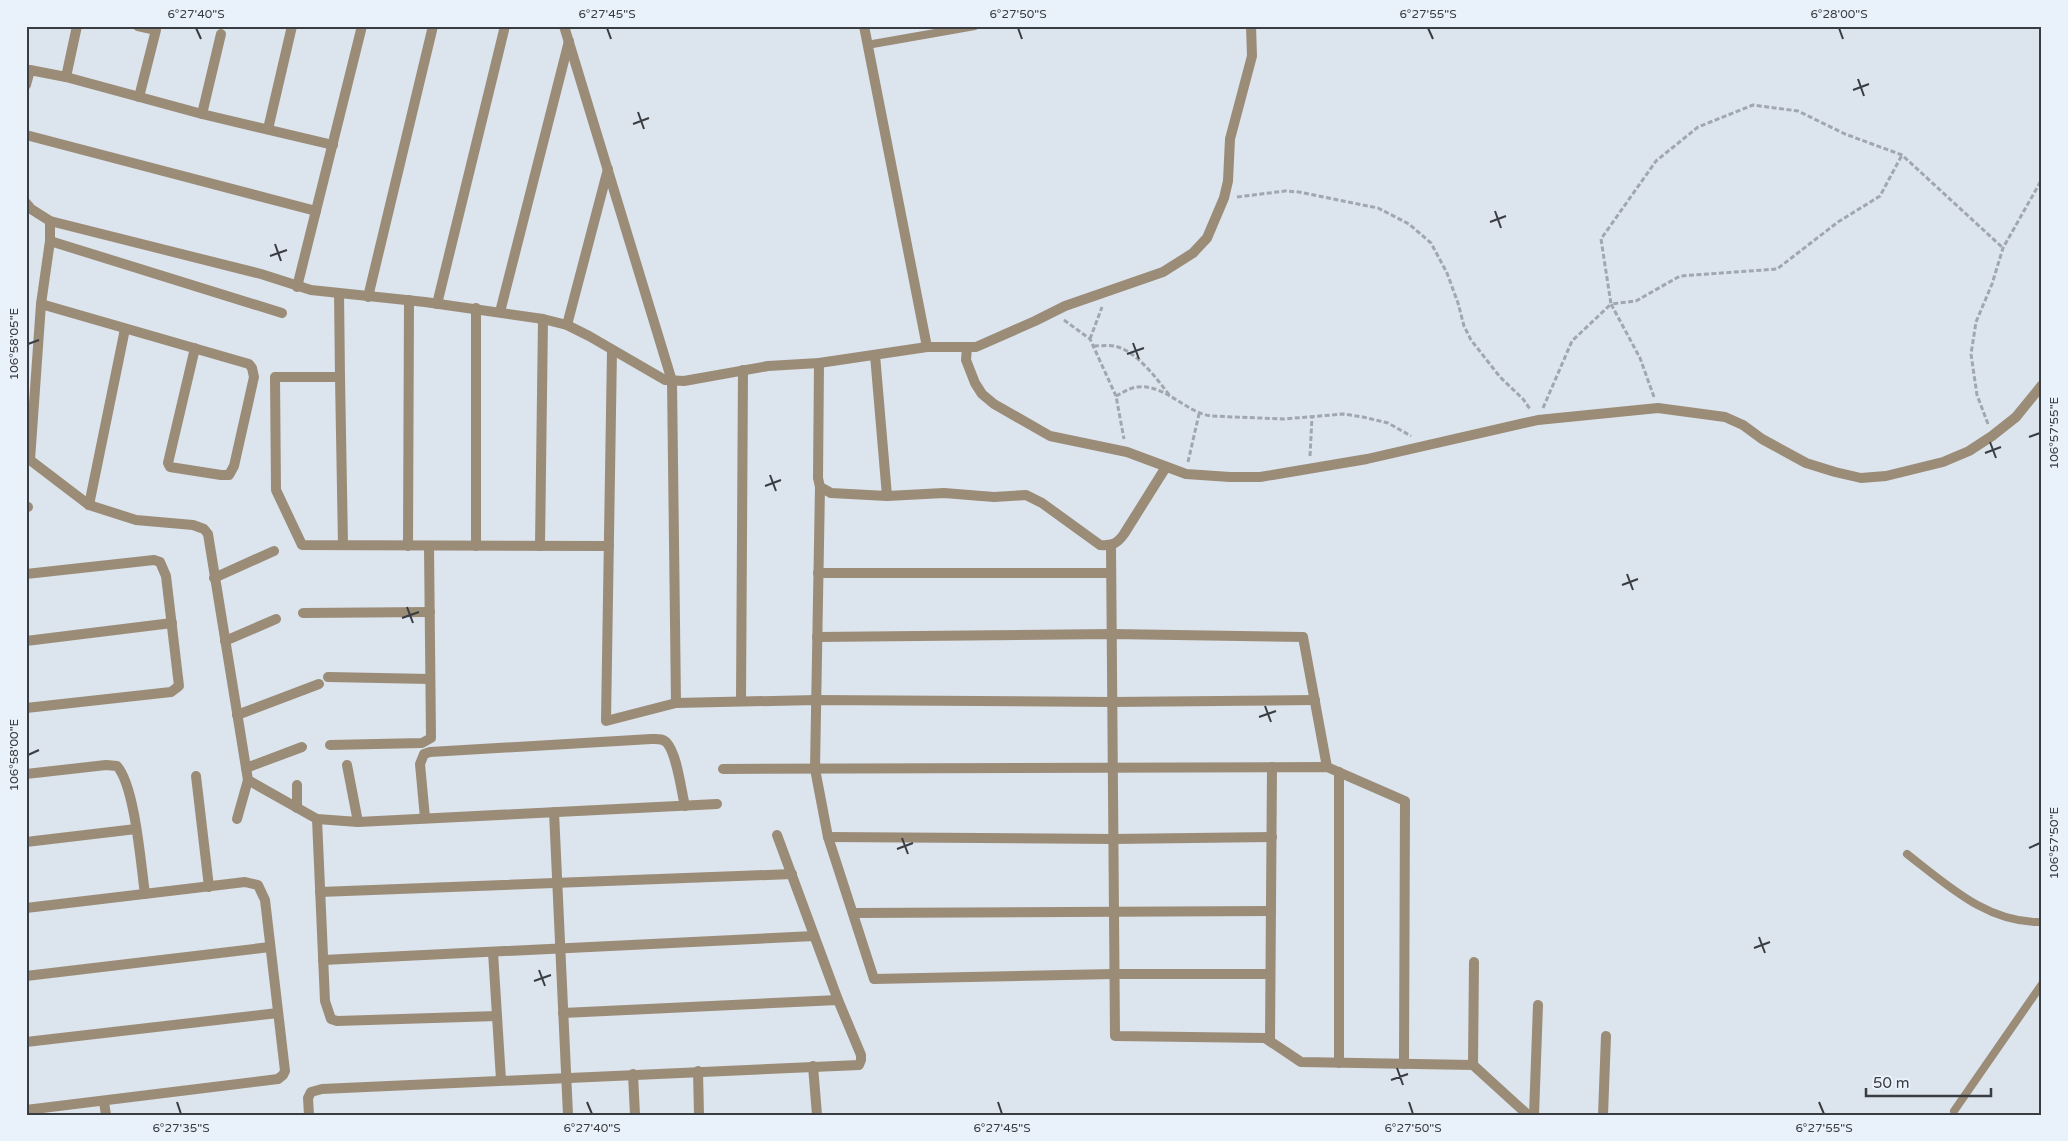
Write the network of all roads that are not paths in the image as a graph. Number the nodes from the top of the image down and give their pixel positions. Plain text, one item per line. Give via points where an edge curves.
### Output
1 (77, 26) edge
2 (138, 26) edge
3 (292, 26) edge
4 (362, 26) edge
5 (432, 26) edge
6 (504, 26) edge
7 (564, 26) edge
8 (864, 26) edge
9 (975, 26) edge
10 (1251, 26) edge
11 (221, 34) dead end
12 (569, 40) junction
13 (867, 45) junction
14 (66, 78) junction
15 (26, 85) edge
16 (139, 97) junction
17 (202, 114) junction
18 (268, 129) junction
19 (26, 135) edge
20 (333, 145) junction
21 (608, 169) junction
22 (26, 203) edge
23 (316, 211) junction
24 (50, 221) junction
25 (50, 241) junction
26 (297, 287) junction
27 (339, 293) junction
28 (368, 297) junction
29 (409, 300) junction
30 (41, 304) junction
31 (437, 304) junction
32 (476, 308) junction
33 (500, 312) junction
34 (282, 313) dead end
35 (543, 319) junction
36 (567, 325) junction
37 (125, 329) junction
38 (927, 347) junction
39 (967, 347) junction
40 (195, 348) junction
41 (612, 350) junction
42 (875, 355) junction
43 (819, 363) junction
44 (743, 370) junction
45 (340, 377) junction
46 (672, 381) junction
47 (2042, 385) edge
48 (28, 459) edge
49 (1166, 467) junction
50 (820, 488) junction
51 (887, 496) junction
52 (89, 505) junction
53 (343, 545) junction
54 (408, 546) junction
55 (429, 546) junction
56 (476, 546) junction
57 (540, 546) junction
58 (609, 546) junction
59 (1111, 546) junction
60 (274, 551) dead end
61 (818, 573) junction
62 (1111, 573) junction
63 (26, 574) edge
64 (214, 578) junction
65 (430, 612) junction
66 (303, 613) dead end
67 (276, 619) dead end
68 (172, 623) junction
69 (1112, 634) junction
70 (817, 636) junction
71 (26, 641) edge
72 (225, 641) junction
73 (328, 677) dead end
74 (430, 679) junction
75 (319, 684) dead end
76 (816, 700) junction
77 (1315, 700) junction
78 (676, 702) junction
79 (741, 702) junction
80 (1112, 702) junction
81 (26, 708) edge
82 (237, 715) junction
83 (330, 744) dead end
84 (302, 747) dead end
85 (347, 765) dead end
86 (1113, 767) junction
87 (1272, 767) junction
88 (1326, 767) junction
89 (246, 768) junction
90 (723, 769) dead end
91 (815, 769) junction
92 (1339, 772) junction
93 (26, 774) edge
94 (196, 776) dead end
95 (248, 780) junction
96 (297, 785) dead end
97 (717, 804) dead end
98 (685, 806) junction
99 (297, 808) junction
100 (554, 812) junction
101 (425, 818) junction
102 (237, 819) dead end
103 (317, 819) junction
104 (358, 822) junction
105 (136, 829) junction
106 (777, 835) dead end
107 (828, 836) junction
108 (1272, 837) junction
109 (1114, 839) junction
110 (26, 842) edge
111 (1907, 854) dead end
112 (792, 874) junction
113 (557, 883) junction
114 (209, 887) junction
115 (320, 892) junction
116 (145, 894) junction
117 (26, 908) edge
118 (1114, 911) junction
119 (1271, 912) junction
120 (853, 913) junction
121 (2042, 922) edge
122 (814, 936) junction
123 (270, 947) junction
124 (560, 948) junction
125 (493, 952) junction
126 (323, 960) junction
127 (1474, 962) dead end
128 (1114, 974) junction
129 (1270, 974) junction
130 (26, 976) edge
131 (2042, 984) edge
132 (838, 1000) junction
133 (1538, 1005) dead end
134 (278, 1013) junction
135 (563, 1013) junction
136 (497, 1016) junction
137 (1606, 1036) dead end
138 (1270, 1041) junction
139 (26, 1042) edge
140 (1338, 1062) junction
141 (1404, 1064) junction
142 (1473, 1065) junction
143 (812, 1066) junction
144 (698, 1071) junction
145 (633, 1074) junction
146 (566, 1077) junction
147 (501, 1080) junction
148 (104, 1102) junction
149 (26, 1110) edge
150 (1954, 1111) dead end
151 (40, 1112) edge
152 (106, 1115) edge
153 (309, 1115) edge
154 (568, 1115) edge
155 (635, 1115) edge
156 (699, 1115) edge
157 (817, 1115) edge
158 (1528, 1115) edge
159 (1534, 1115) edge
160 (1603, 1115) edge

1 - 14 street
2 - 16 street via 156,30
3 - 18 street
4 - 20 street
5 - 28 street
6 - 31 street
7 - 12 street
8 - 13 street
9 - 13 lane
10 - 39 street via 1252,56 1230,139 1224,198 1206,238 1193,253 1163,272 1106,290 995,340
11 - 17 street
12 - 21 street
12 - 33 street
13 - 38 street
14 - 15 street via 30,70
14 - 16 street
16 - 17 street
17 - 18 street
18 - 20 street
19 - 23 street
20 - 23 street
21 - 36 street
21 - 46 street
22 - 24 street
23 - 26 street
24 - 25 street
24 - 26 street via 261,274
25 - 30 street
25 - 34 street
26 - 27 street
27 - 28 street
27 - 45 street
28 - 29 street
29 - 31 street
29 - 54 street
30 - 37 street
30 - 48 street
31 - 32 street
32 - 33 street
32 - 56 street
33 - 35 street
35 - 36 street
35 - 57 street
36 - 41 street
37 - 40 street
37 - 52 street
38 - 39 street
38 - 42 street
39 - 49 street via 966,360 975,383 994,404 1050,436 1127,452
40 - 40 street via 244,362 252,368 254,377 234,466 229,474 170,467 168,463
41 - 46 street via 654,375
41 - 58 street
42 - 43 street
42 - 51 street
43 - 44 street
43 - 50 street
44 - 46 street
44 - 79 street
45 - 53 street
45 - 53 street via 275,377 276,490 302,545
46 - 78 street
47 - 49 street via 2016,417 1969,451 1943,462 1886,476 1861,478 1806,463 1725,417 1658,408 1538,420 1367,459 1260,477 1186,474
48 - 52 street
49 - 59 street via 1119,542
50 - 51 street via 831,493
50 - 61 street
51 - 59 street via 944,493 994,497 1026,495 1100,545
52 - 64 street via 136,520 193,525 204,529 208,534
53 - 54 street
54 - 55 street
55 - 56 street
55 - 65 street
56 - 57 street
57 - 58 street
58 - 78 street via 606,721
59 - 62 street
60 - 64 street
61 - 62 street
61 - 70 street
62 - 69 street
63 - 68 street via 154,560 160,562 166,576
64 - 72 street
65 - 66 street
65 - 74 street
67 - 72 street
68 - 71 street
68 - 81 street via 179,686 175,690
69 - 70 street
69 - 77 street via 1303,637
69 - 80 street
70 - 76 street
72 - 82 street
73 - 74 street
74 - 83 street via 431,738 422,743
75 - 82 street
76 - 79 street
76 - 80 street
76 - 91 street
77 - 80 street
77 - 88 street
78 - 79 street
80 - 86 street
82 - 89 street
84 - 89 street
85 - 104 street
86 - 87 street
86 - 91 street
86 - 109 street
87 - 88 street
87 - 108 street
88 - 92 street
89 - 95 street
90 - 91 street
91 - 107 street
92 - 140 street
92 - 141 street via 1405,801
93 - 105 street via 117,766 126,780
94 - 114 street
95 - 99 street
95 - 102 street
96 - 99 street
97 - 98 street
98 - 100 street
98 - 101 street via 668,746 662,740 651,739 424,754 420,764
99 - 103 street
100 - 101 street
100 - 113 street
101 - 104 street
103 - 104 street
103 - 115 street
105 - 110 street
105 - 116 street
106 - 112 street
107 - 109 street
107 - 120 street
108 - 109 street
108 - 119 street
109 - 118 street
111 - 121 lane via 1988,911 2003,917
112 - 113 street
112 - 122 street
113 - 115 street
113 - 124 street
114 - 116 street
114 - 123 street via 245,882 258,885 265,900
115 - 126 street
116 - 117 street
118 - 119 street
118 - 120 street
118 - 128 street
119 - 129 street
120 - 128 street via 874,979
122 - 124 street
122 - 132 street
123 - 130 street
123 - 134 street
124 - 125 street
124 - 135 street
125 - 126 street
125 - 136 street
126 - 136 street via 327,1012 331,1019 337,1021
127 - 142 street
128 - 129 street
128 - 138 street via 1115,1036 1266,1038
129 - 138 street
131 - 150 lane
132 - 135 street
132 - 143 street via 861,1055 860,1063 856,1066
133 - 159 street
134 - 139 street
134 - 148 street via 285,1071 281,1078
135 - 146 street
136 - 147 street
137 - 160 street
138 - 140 street via 1301,1062
140 - 141 street
141 - 142 street
142 - 158 street
143 - 144 street
143 - 157 street
144 - 145 street
144 - 156 street
145 - 146 street
145 - 155 street
146 - 147 street
146 - 154 street
147 - 153 street via 322,1089 311,1092
148 - 151 street
148 - 152 street
149 - 151 street

